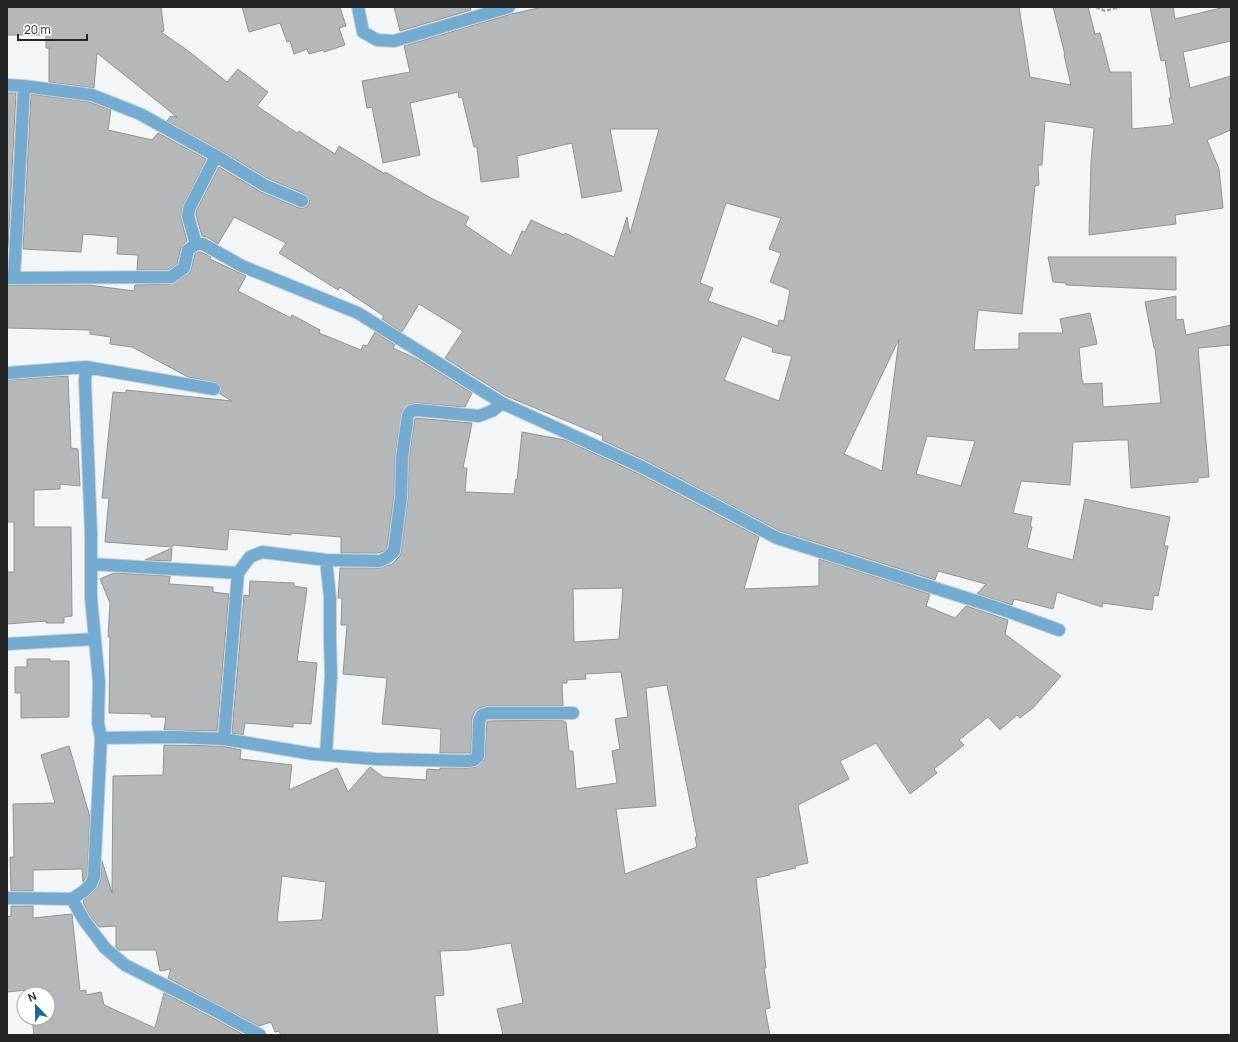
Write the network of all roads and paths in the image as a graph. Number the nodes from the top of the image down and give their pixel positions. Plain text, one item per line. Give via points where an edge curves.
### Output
1 (358, 7) edge
2 (509, 7) edge
3 (1096, 7) edge
4 (1120, 7) edge
5 (7, 85) edge
6 (24, 86) junction
7 (216, 156) junction
8 (302, 201) dead end
9 (196, 244) junction
10 (11, 278) edge
11 (86, 367) junction
12 (7, 373) edge
13 (214, 389) dead end
14 (502, 403) junction
15 (326, 560) junction
16 (91, 564) junction
17 (238, 573) junction
18 (1059, 630) dead end
19 (95, 639) junction
20 (7, 644) edge
21 (573, 713) dead end
22 (101, 738) junction
23 (224, 739) junction
24 (326, 754) junction
25 (7, 898) edge
26 (72, 899) junction
27 (260, 1035) edge

1 - 2 street via 363,32 376,40 394,41
3 - 4 path via 1105,11
5 - 6 street
6 - 7 street via 92,95 140,114
6 - 10 street
7 - 8 street via 264,185
7 - 9 street via 189,208 188,216
9 - 10 street via 188,250 184,268 171,277
9 - 14 street via 203,244 242,266 358,313
11 - 12 street
11 - 13 street
11 - 16 street
14 - 15 street via 492,411 479,416 411,411 408,415 402,457 401,497 394,551 380,561
14 - 18 street via 644,468 777,538
15 - 17 street via 262,552 250,557
15 - 24 street via 330,597 331,676
16 - 17 street
16 - 19 street
17 - 23 street
19 - 20 street
19 - 22 street via 99,682 98,724
21 - 24 street via 488,712 482,715 479,721 478,756 468,762 376,759
22 - 23 street
22 - 26 street via 94,877 84,891
23 - 24 street
25 - 26 street
26 - 27 street via 105,948 125,965

